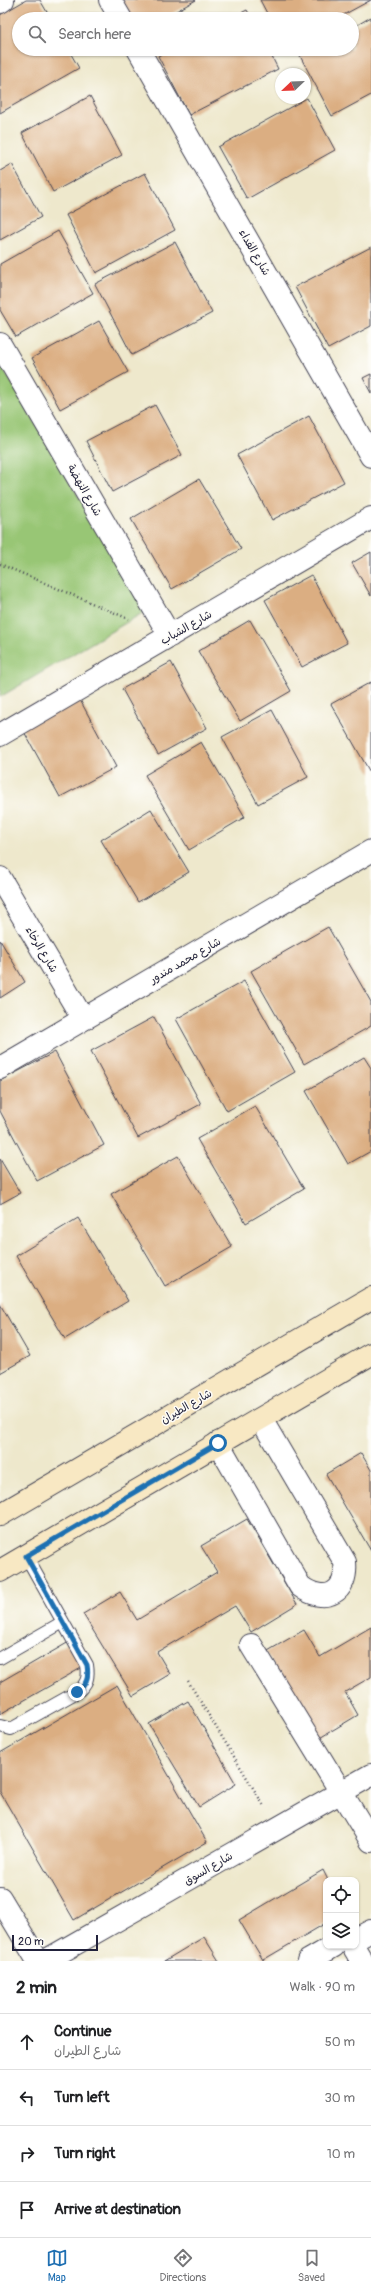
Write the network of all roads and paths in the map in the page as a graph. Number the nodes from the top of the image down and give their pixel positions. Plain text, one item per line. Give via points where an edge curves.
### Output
1 (3, 0) edge
2 (110, 0) edge
3 (0, 2) edge
4 (117, 12) edge
5 (142, 56) edge
6 (0, 344) edge
7 (371, 456) edge
8 (371, 518) edge
9 (0, 564) edge
10 (170, 636) junction
11 (0, 735) edge
12 (371, 851) edge
13 (0, 878) edge
14 (83, 1019) junction
15 (0, 1068) edge
16 (371, 1298) edge
17 (371, 1354) edge
18 (261, 1419) junction
19 (218, 1443) junction
20 (0, 1515) edge
21 (26, 1556) junction
22 (0, 1571) edge
23 (63, 1622) junction
24 (252, 1645) dead end
25 (0, 1658) edge
26 (188, 1681) dead end
27 (0, 1726) edge
28 (371, 1776) edge
29 (343, 1792) junction
30 (277, 1828) junction
31 (371, 1841) edge
32 (0, 1898) edge
33 (371, 1931) edge
34 (359, 1938) edge
35 (329, 1949) edge
36 (355, 1949) edge
37 (38, 1961) edge
38 (45, 1961) edge
39 (308, 1961) edge
40 (362, 1961) edge

1 - 3 street
2 - 4 street
5 - 7 street, شارع الفداء
6 - 10 street, شارع النهضة
8 - 10 street, شارع الشباب
9 - 10 path
10 - 11 street, شارع الشباب
12 - 14 street, شارع محمد مندور
13 - 14 street, شارع الرخاء
14 - 15 street, شارع محمد مندور
16 - 20 main road, شارع الطيران
17 - 18 main road
18 - 19 main road
18 - 19 street via 345,1562 346,1576 339,1589 326,1596 312,1594 300,1586
19 - 21 main road
21 - 22 main road
21 - 23 lane
23 - 25 lane
23 - 27 lane via 87,1665 89,1676 85,1685 11,1729
24 - 29 street
26 - 30 path
28 - 29 street, شارع السوق
29 - 30 street, شارع السوق
29 - 31 street
30 - 38 street, شارع السوق
32 - 37 street
33 - 34 street
35 - 39 street
36 - 40 street

